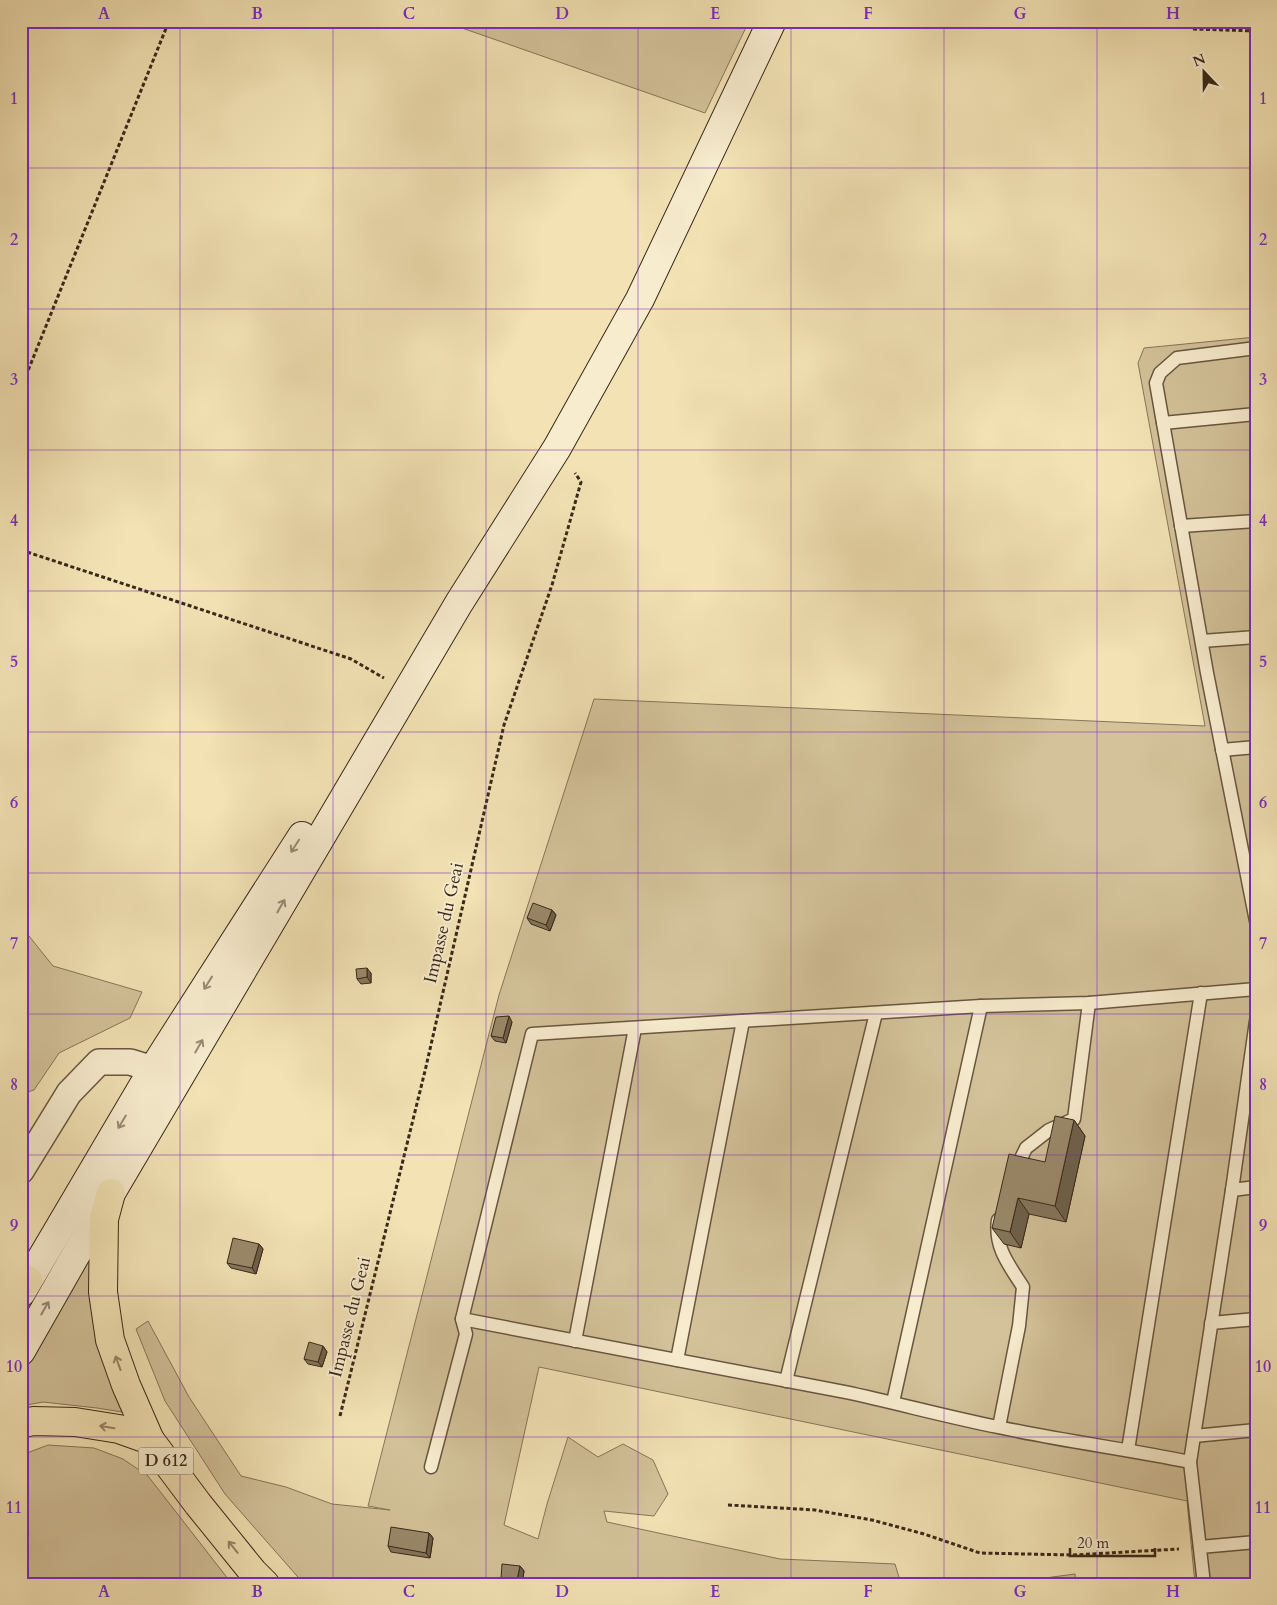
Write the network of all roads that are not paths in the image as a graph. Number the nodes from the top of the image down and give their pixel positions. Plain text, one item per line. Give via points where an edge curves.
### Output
1 (772, 21) edge
2 (1256, 348) edge
3 (1256, 414) edge
4 (1163, 423) junction
5 (1256, 521) edge
6 (1181, 526) junction
7 (459, 603) junction
8 (1256, 637) edge
9 (1202, 641) junction
10 (1256, 747) edge
11 (1222, 750) junction
12 (1250, 860) edge
13 (1256, 921) edge
14 (1256, 989) edge
15 (1200, 993) junction
16 (1089, 1003) junction
17 (981, 1006) junction
18 (876, 1013) junction
19 (743, 1021) junction
20 (1256, 1021) edge
21 (635, 1028) junction
22 (153, 1069) junction
23 (1252, 1075) edge
24 (178, 1081) junction
25 (21, 1171) edge
26 (1010, 1182) edge
27 (1256, 1187) edge
28 (1232, 1190) junction
29 (111, 1193) junction
30 (1000, 1207) edge
31 (24, 1285) edge
32 (1256, 1319) edge
33 (462, 1320) junction
34 (1211, 1323) junction
35 (575, 1341) junction
36 (21, 1351) edge
37 (677, 1360) junction
38 (786, 1381) junction
39 (893, 1402) junction
40 (21, 1424) edge
41 (999, 1428) junction
42 (1256, 1430) edge
43 (1194, 1436) junction
44 (150, 1440) junction
45 (1128, 1450) junction
46 (1190, 1462) junction
47 (431, 1467) dead end
48 (1256, 1542) edge
49 (1200, 1547) junction
50 (265, 1584) edge
51 (1204, 1584) edge

1 - 7 main road via 640,299 557,448
2 - 4 lane via 1177,358 1160,373 1156,383
3 - 4 lane
4 - 6 lane
5 - 6 lane
6 - 9 lane
7 -> 22 main road via 294,847
24 -> 7 main road
8 - 9 lane
9 - 11 lane
10 - 11 lane
11 - 12 lane
12 - 13 lane
14 - 15 lane
15 - 16 lane
15 - 45 lane
16 - 17 lane
16 - 26 lane via 1074,1118 1049,1130 1026,1148
17 - 18 lane
17 - 39 lane
18 - 19 lane
18 - 38 lane
19 - 21 lane
19 - 37 lane
20 - 23 lane
21 - 33 lane via 532,1034
21 - 35 lane
22 - 24 street
22 - 25 street via 130,1062 99,1062 69,1093
22 -> 31 main road
23 - 28 lane
24 - 29 main road
27 - 28 lane
28 - 34 lane
36 -> 29 main road
44 -> 29 highway, D 612 via 110,1340 103,1292 104,1219
30 - 41 lane via 997,1230 1004,1258 1023,1286 1019,1326
32 - 34 lane
33 - 35 lane
33 - 47 lane via 466,1334
34 - 43 lane
35 - 37 lane
37 - 38 lane
38 - 39 lane
39 - 41 lane
44 -> 40 highway, D 612 via 119,1429 75,1422
41 - 45 lane
42 - 43 lane
43 - 46 lane
50 -> 44 highway, D 612
45 - 46 lane
46 - 49 lane
48 - 49 lane
49 - 51 lane

